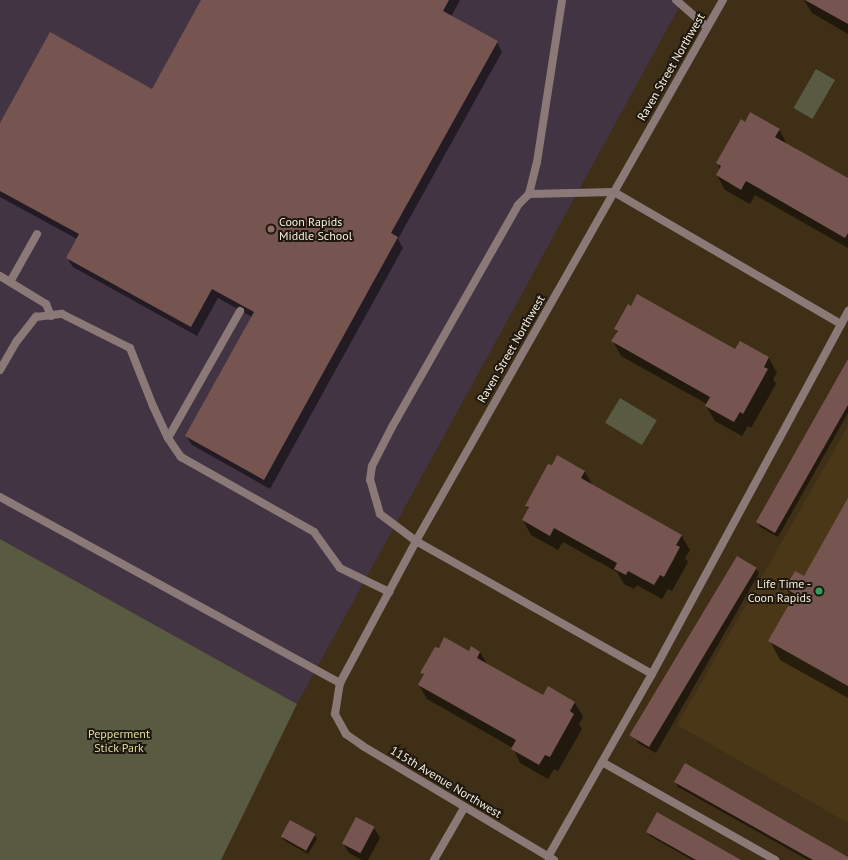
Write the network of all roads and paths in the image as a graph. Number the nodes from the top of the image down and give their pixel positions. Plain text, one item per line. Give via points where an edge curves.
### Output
1 (562, 0) edge
2 (676, 0) edge
3 (723, 0) edge
4 (708, 27) junction
5 (614, 192) junction
6 (529, 194) junction
7 (37, 234) dead end
8 (0, 276) edge
9 (10, 282) junction
10 (240, 311) dead end
11 (848, 311) edge
12 (51, 316) junction
13 (841, 324) junction
14 (0, 370) edge
15 (168, 438) junction
16 (0, 497) edge
17 (416, 541) junction
18 (389, 592) junction
19 (652, 674) junction
20 (340, 683) junction
21 (335, 714) joint
22 (602, 762) junction
23 (464, 808) junction
24 (551, 858) edge
25 (434, 860) edge
26 (775, 860) edge

1 - 6 street via 537,162
2 - 4 street
3 - 4 street, Raven Street Northwest
4 - 5 street, Raven Street Northwest
5 - 6 street
5 - 13 street
5 - 17 street, Raven Street Northwest
6 - 17 street via 518,206 372,466 370,480 380,514
7 - 9 street
8 - 9 street
9 - 12 street via 46,304
10 - 15 street
11 - 13 street
12 - 14 street via 36,317 17,340
12 - 15 street via 62,314 130,348
13 - 19 street
15 - 18 street via 181,457 314,532 340,568
16 - 20 street
17 - 18 street, Raven Street Northwest
17 - 19 street
18 - 20 street, Raven Street Northwest
19 - 22 street
20 - 21 street, Raven Street Northwest
21 - 23 street, 115th Avenue Northwest via 346,734
22 - 24 street
22 - 26 street
23 - 24 street, 115th Avenue Northwest
23 - 25 street

